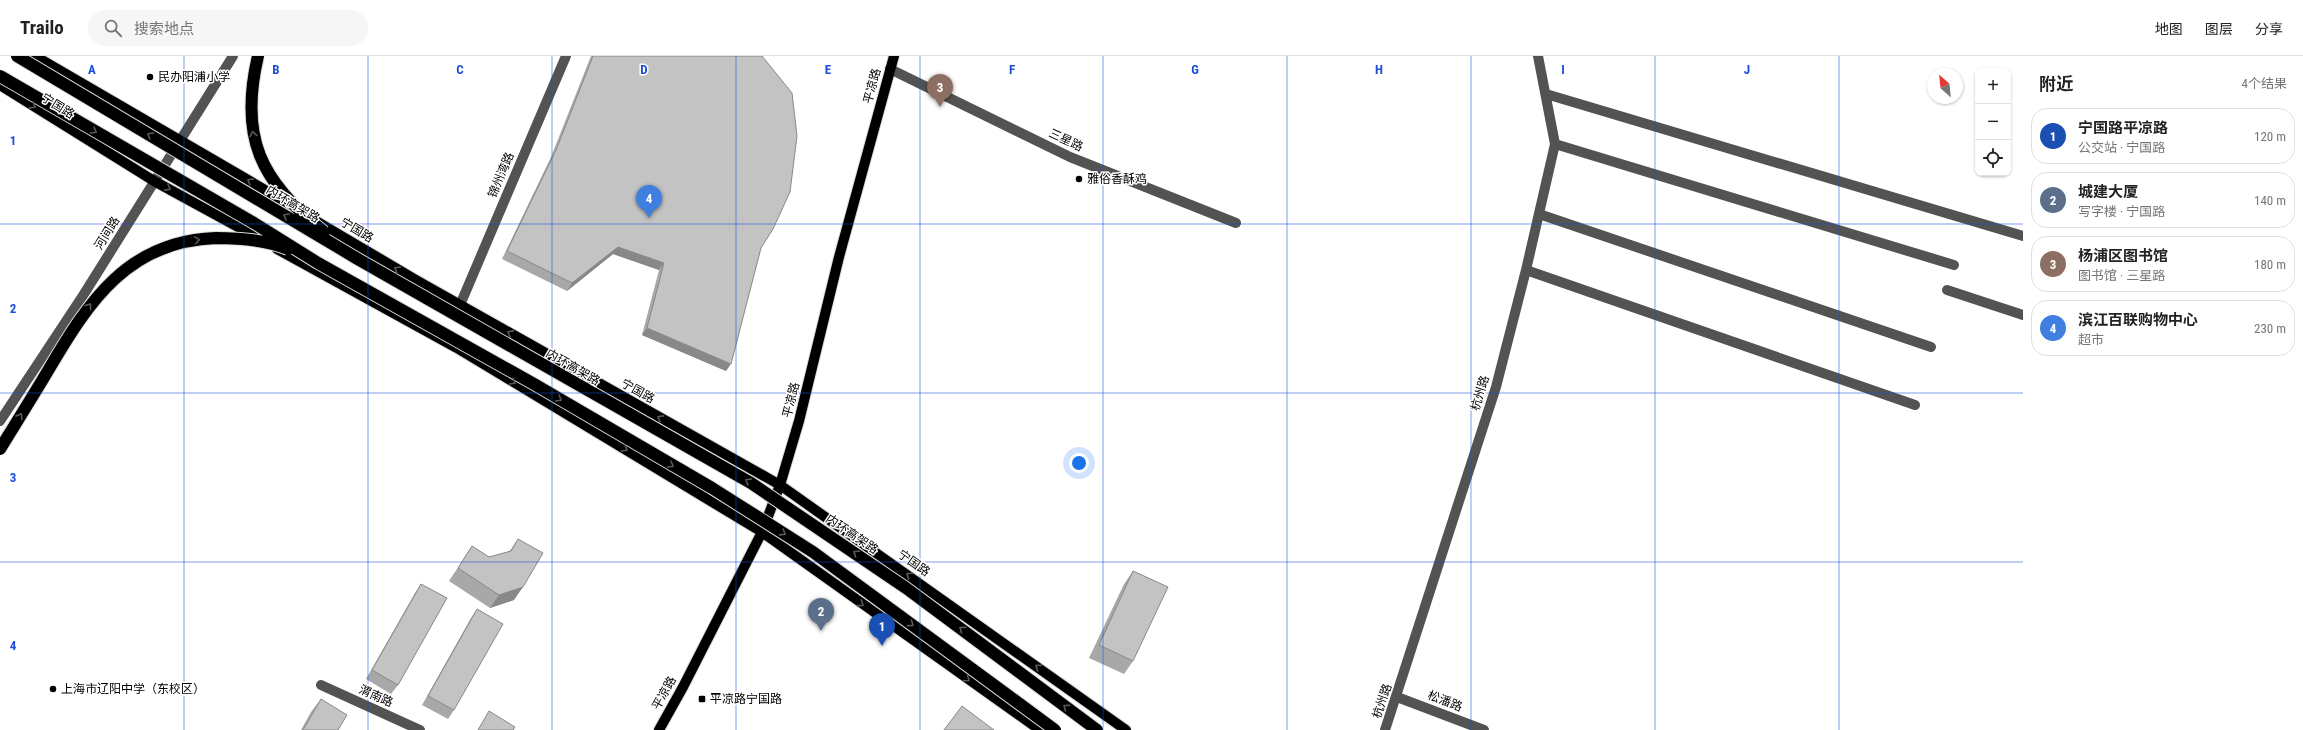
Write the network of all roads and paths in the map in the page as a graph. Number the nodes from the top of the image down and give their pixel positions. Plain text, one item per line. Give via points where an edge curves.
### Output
1 (17, 56) edge
2 (35, 56) edge
3 (233, 56) edge
4 (258, 56) edge
5 (566, 56) edge
6 (894, 56) edge
7 (1538, 56) edge
8 (890, 69) junction
9 (0, 76) edge
10 (0, 85) edge
11 (1546, 94) junction
12 (181, 140) junction
13 (1555, 144) junction
14 (154, 181) junction
15 (1539, 214) junction
16 (1236, 223) dead end
17 (2023, 236) edge
18 (356, 258) junction
19 (318, 263) junction
20 (1954, 265) dead end
21 (1526, 270) junction
22 (1947, 290) dead end
23 (460, 305) junction
24 (2023, 315) edge
25 (1931, 347) dead end
26 (1915, 405) dead end
27 (0, 421) edge
28 (0, 449) edge
29 (780, 485) junction
30 (762, 532) junction
31 (321, 685) dead end
32 (1397, 697) junction
33 (420, 730) edge
34 (659, 730) edge
35 (1040, 730) edge
36 (1055, 730) edge
37 (1097, 730) edge
38 (1126, 730) edge
39 (1385, 730) edge
40 (1484, 730) edge

18 -> 1 highway, 内环高架路, bridge
2 - 12 main road, 宁国路
3 - 12 street, 河间路
18 -> 4 highway, bridge via 282,194 264,167 252,129 252,80
5 - 23 street, 锦州湾路
6 - 8 main road, 平凉路
7 - 11 street, 杭州路
8 - 16 street, 三星路 via 1070,157
8 - 29 main road, 平凉路 via 839,257 799,421
9 -> 19 highway, bridge via 254,223
10 -> 14 main road, 宁国路
11 - 13 street, 杭州路
11 - 17 street
12 - 14 street, 河间路
23 -> 12 main road, 宁国路
13 - 15 street, 杭州路
13 - 20 street
14 - 27 street, 河间路 via 84,294
14 -> 30 main road, 宁国路 via 456,348
15 - 21 street, 杭州路
15 - 25 street
37 -> 18 highway, 内环高架路, bridge via 906,588 751,483
28 -> 19 highway, bridge via 73,328 91,303 114,278 140,260 185,242 227,238 267,243
19 -> 36 highway, bridge via 534,384 712,488 813,552
21 - 26 street
21 - 32 street, 杭州路 via 1496,387
22 - 24 street
29 -> 23 main road, 宁国路
29 - 30 main road, 平凉路
38 -> 29 main road, 宁国路
30 - 34 main road, 平凉路
30 -> 35 main road, 宁国路
31 - 33 street, 渭南路
32 - 39 street, 杭州路
32 - 40 street, 松潘路

